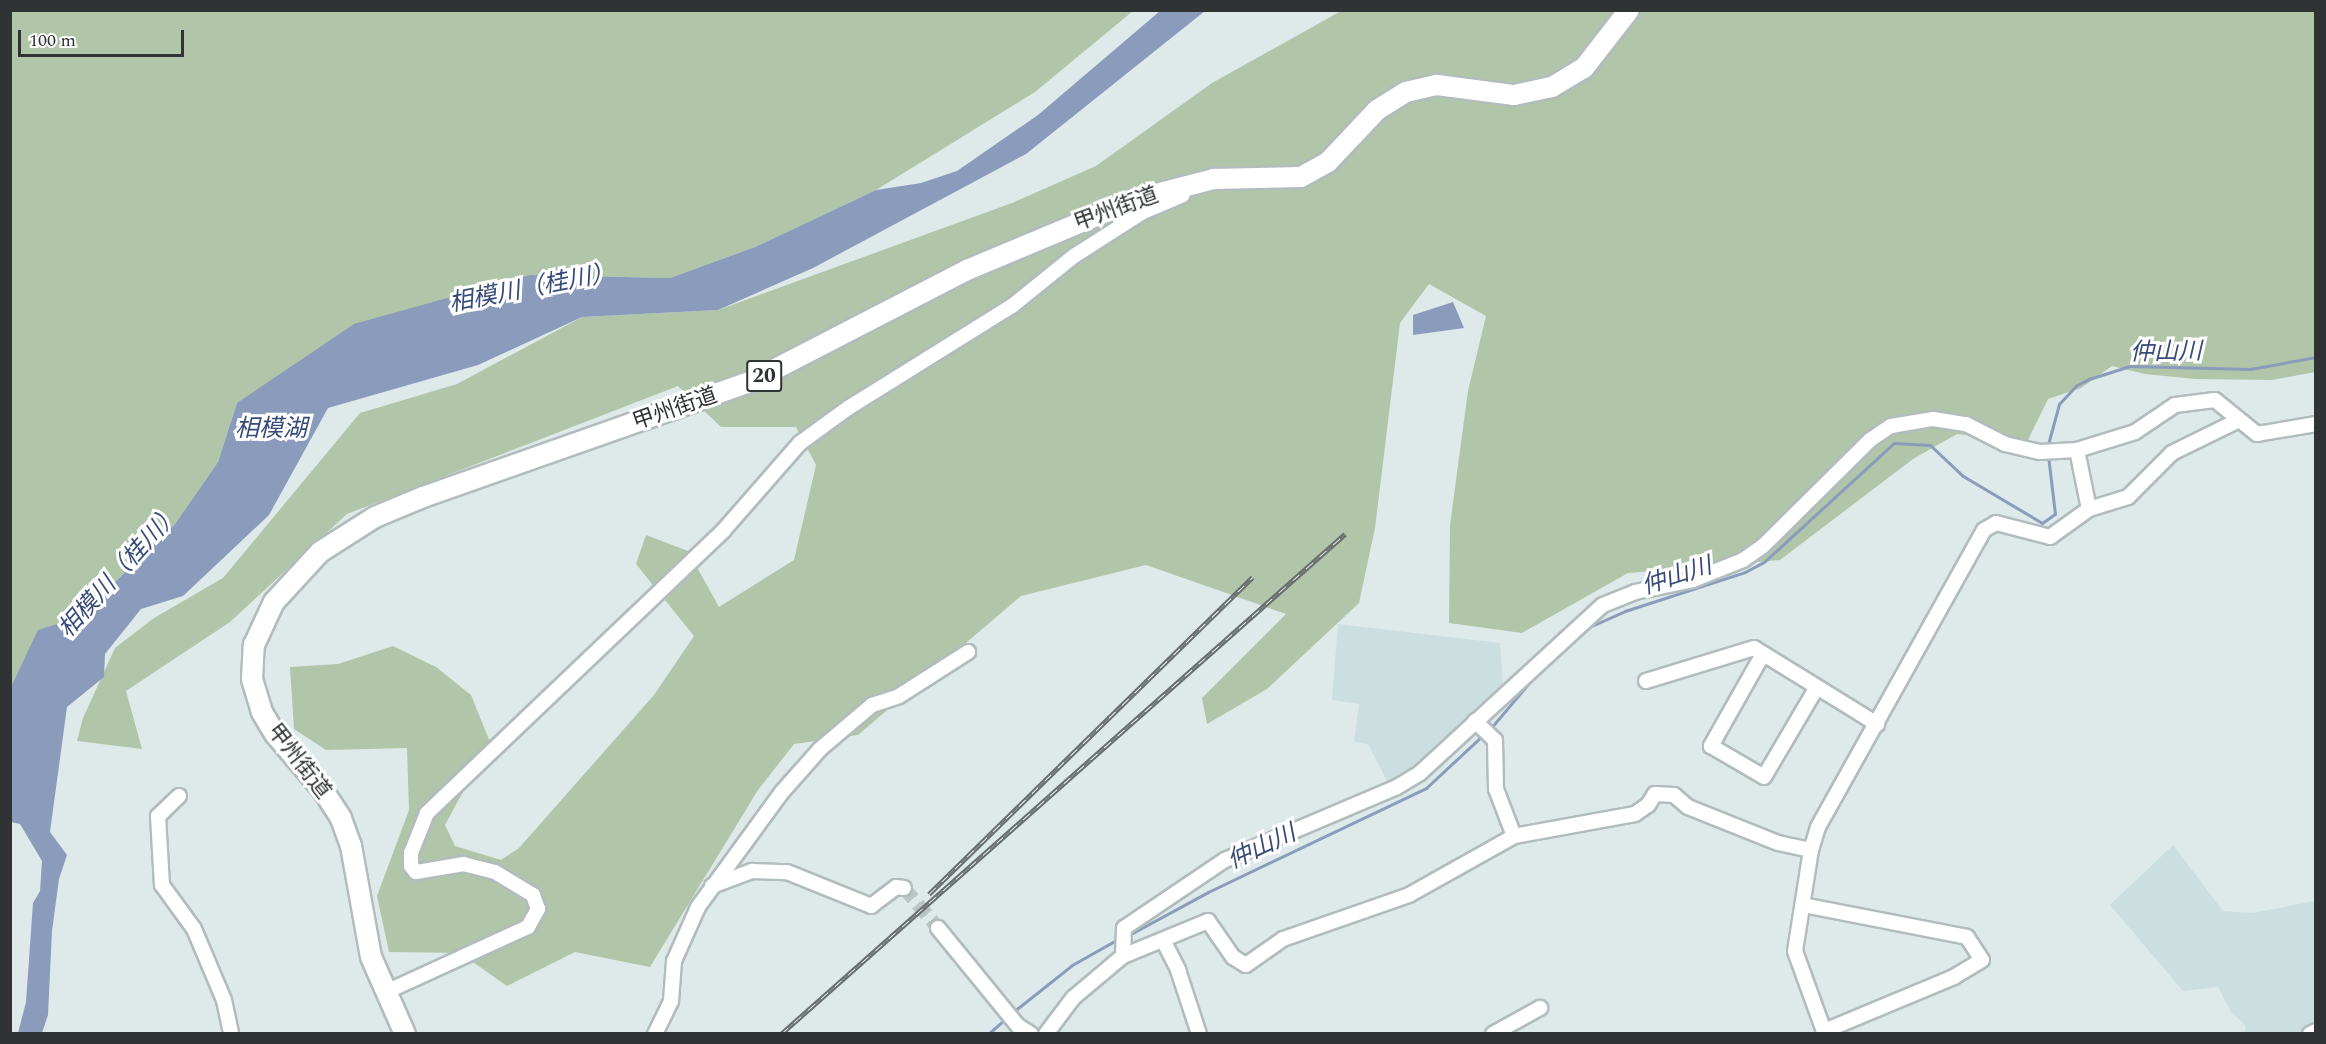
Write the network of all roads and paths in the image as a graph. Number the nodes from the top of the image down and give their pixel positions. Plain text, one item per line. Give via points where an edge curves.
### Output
1 (1629, 10) edge
2 (1190, 183) junction
3 (2237, 421) junction
4 (2316, 424) edge
5 (2077, 450) junction
6 (2089, 509) junction
7 (968, 652) dead end
8 (1763, 654) junction
9 (1646, 681) dead end
10 (1817, 687) junction
11 (1475, 721) junction
12 (1877, 724) junction
13 (179, 796) dead end
14 (1514, 836) junction
15 (1811, 850) junction
16 (710, 887) junction
17 (904, 888) dead end
18 (1803, 905) junction
19 (938, 928) tunnel mouth
20 (1163, 940) junction
21 (1123, 956) junction
22 (387, 991) junction
23 (1539, 1008) dead end
24 (1025, 1030) edge
25 (2316, 1031) edge
26 (1825, 1032) edge
27 (231, 1034) edge
28 (405, 1034) edge
29 (655, 1034) edge
30 (1046, 1034) edge
31 (1199, 1034) edge
32 (1493, 1034) edge
33 (2310, 1034) edge

1 - 2 highway, 甲州街道 / 20 via 1584,68 1552,87 1514,95 1453,85 1421,87 1377,110 1328,162 1301,177
2 - 22 street via 1186,193 1143,212 1074,256 1012,306 848,408 800,443 723,531 427,813 411,853 411,866 416,872 464,864 495,872 533,895 538,909 528,927
2 - 22 highway, 甲州街道 / 20 via 1012,249 752,381 375,517 320,552 294,577 274,602 254,645 254,687 275,734 341,818 351,846 371,957
3 - 4 street via 2257,434
3 - 5 street via 2225,405 2215,400 2175,405 2135,432
3 - 6 street via 2172,453 2128,497
5 - 6 street
5 - 11 street via 2040,452 2005,444 1966,424 1933,419 1891,426 1870,440 1763,546 1720,571 1635,592 1603,605
6 - 12 street via 2050,537 1996,524 1984,530
7 - 16 street via 899,696 872,705 820,749
8 - 9 street via 1754,648
8 - 10 street
8 - 10 street via 1711,746 1764,777
10 - 12 street
11 - 14 street via 1495,740 1496,789
11 - 21 street via 1431,764 1397,787 1225,860 1124,928
12 - 15 street via 1818,827
13 - 27 street via 158,816 162,885 194,929 224,1000
14 - 15 street via 1590,819 1606,821 1635,814 1655,794 1674,795 1689,807 1778,843
14 - 20 street via 1409,895 1283,939 1246,965 1233,957 1208,921
15 - 18 street
16 - 17 street via 752,871 787,872 871,906 896,887
16 - 29 street via 679,945 671,1001
18 - 26 street via 1795,951
18 - 26 street via 1967,937 1982,960
19 - 24 street
20 - 21 street
20 - 31 street via 1178,969
21 - 30 street via 1073,998
22 - 28 highway, 甲州街道 / 20
23 - 32 street
25 - 33 street

